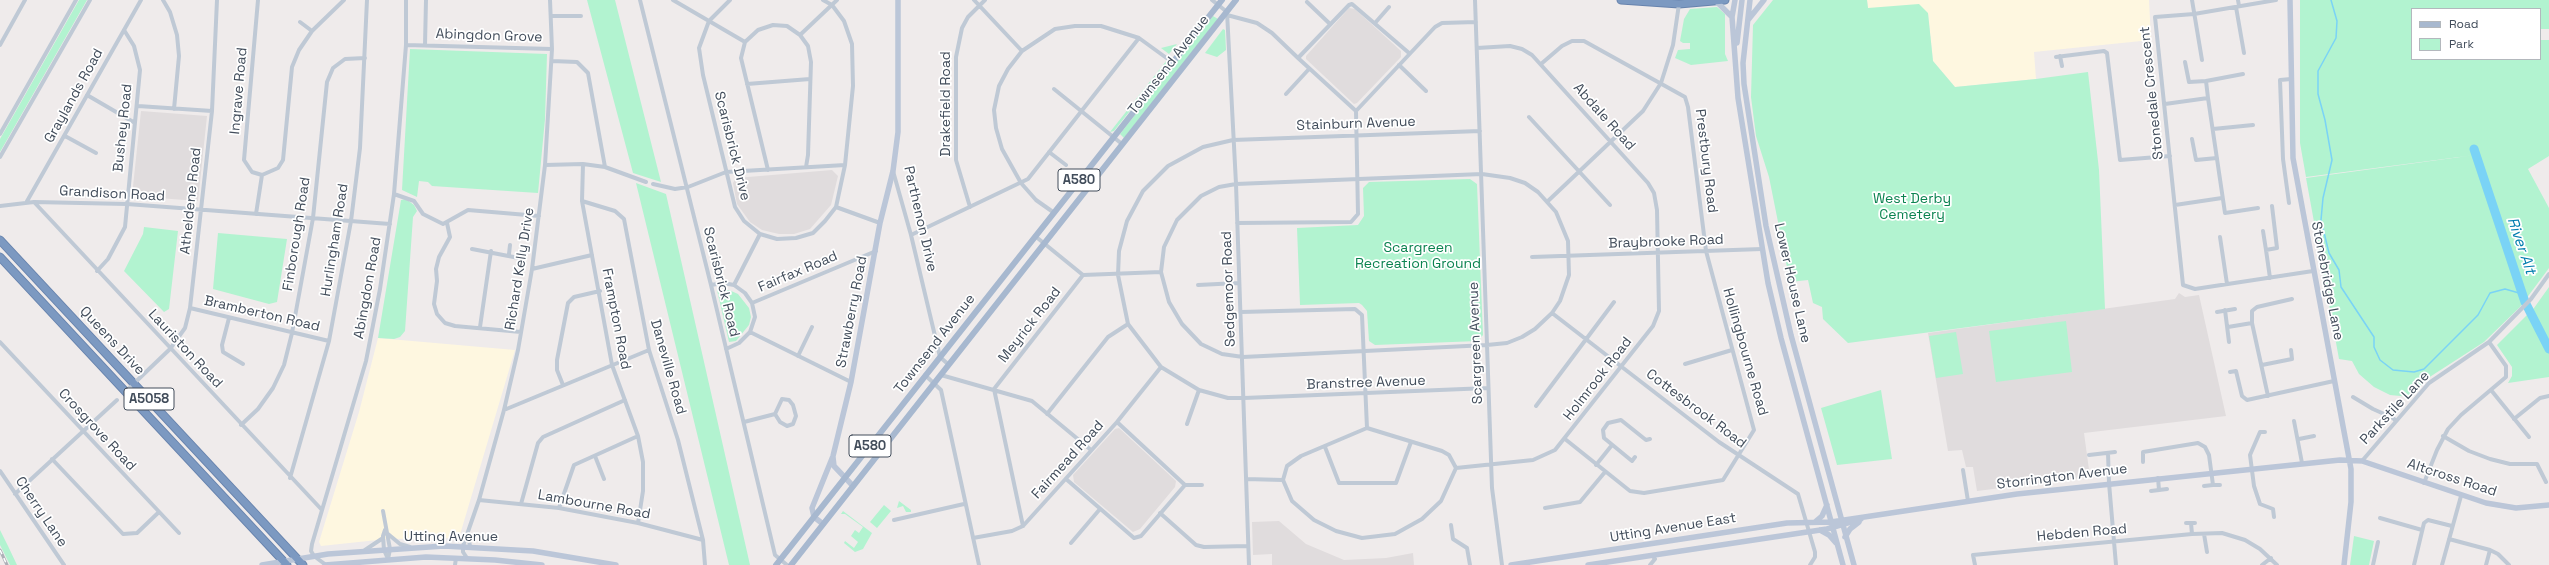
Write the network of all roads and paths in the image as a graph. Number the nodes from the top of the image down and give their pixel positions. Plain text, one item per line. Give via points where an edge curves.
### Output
1 (25, 0) edge
2 (76, 0) edge
3 (90, 0) edge
4 (141, 0) edge
5 (163, 0) edge
6 (216, 0) edge
7 (258, 0) edge
8 (344, 0) edge
9 (367, 0) edge
10 (406, 0) edge
11 (426, 0) edge
12 (550, 0) edge
13 (640, 0) edge
14 (673, 0) edge
15 (730, 0) edge
16 (824, 0) edge
17 (837, 0) edge
18 (898, 0) edge
19 (974, 0) edge
20 (985, 0) edge
21 (1212, 0) edge
22 (1236, 0) edge
23 (1474, 0) edge
24 (1621, 0) edge
25 (1725, 0) edge
26 (1735, 0) edge
27 (1742, 0) edge
28 (1750, 0) edge
29 (1764, 0) edge
30 (2192, 0) edge
31 (2238, 0) edge
32 (2276, 0) edge
33 (2290, 0) edge
34 (1716, 1) junction
35 (1220, 2) edge
36 (1307, 2) dead end
37 (1679, 4) junction
38 (832, 5) junction
39 (979, 5) junction
40 (2238, 6) junction
41 (1389, 7) dead end
42 (1227, 13) junction
43 (2194, 14) junction
44 (551, 16) junction
45 (581, 16) dead end
46 (1732, 18) junction
47 (709, 21) junction
48 (300, 22) dead end
49 (1476, 22) junction
50 (1747, 22) junction
51 (1375, 23) junction
52 (1330, 24) junction
53 (124, 30) junction
54 (312, 31) junction
55 (800, 35) junction
56 (1139, 38) junction
57 (745, 42) junction
58 (0, 45) edge
59 (406, 45) junction
60 (426, 45) junction
61 (1477, 48) junction
62 (552, 49) junction
63 (1022, 50) junction
64 (1409, 53) junction
65 (2244, 53) dead end
66 (365, 58) junction
67 (1298, 58) junction
68 (2202, 60) dead end
69 (552, 61) junction
70 (1735, 61) junction
71 (1172, 62) junction
72 (2185, 62) dead end
73 (1541, 64) junction
74 (1399, 65) junction
75 (2062, 66) dead end
76 (1309, 69) junction
77 (2243, 74) dead end
78 (810, 79) junction
79 (2291, 79) junction
80 (2206, 81) junction
81 (1660, 83) junction
82 (747, 84) junction
83 (1054, 89) dead end
84 (1426, 91) dead end
85 (1286, 94) dead end
86 (87, 95) junction
87 (2208, 98) junction
88 (2165, 104) junction
89 (138, 106) junction
90 (174, 109) junction
91 (212, 111) junction
92 (1356, 111) junction
93 (1081, 112) junction
94 (1529, 117) dead end
95 (135, 123) junction
96 (2253, 125) dead end
97 (2213, 128) junction
98 (1480, 131) junction
99 (0, 134) edge
100 (1356, 135) junction
101 (65, 136) junction
102 (1113, 137) junction
103 (2192, 139) dead end
104 (1233, 140) junction
105 (1612, 142) junction
106 (1122, 144) junction
107 (1050, 152) junction
108 (96, 154) dead end
109 (2170, 156) junction
110 (0, 157) edge
111 (2217, 158) junction
112 (2293, 158) junction
113 (2283, 159) junction
114 (583, 164) junction
115 (545, 165) junction
116 (844, 165) junction
117 (1066, 165) dead end
118 (605, 167) junction
119 (806, 167) junction
120 (768, 170) junction
121 (893, 171) junction
122 (726, 172) junction
123 (1579, 172) junction
124 (1482, 174) junction
125 (262, 176) junction
126 (1357, 180) junction
127 (646, 182) dead end
128 (1021, 182) junction
129 (653, 184) dead end
130 (1236, 184) junction
131 (686, 188) junction
132 (394, 194) junction
133 (2222, 198) junction
134 (582, 201) junction
135 (1548, 201) junction
136 (34, 202) junction
137 (26, 203) junction
138 (2289, 203) dead end
139 (127, 204) junction
140 (1610, 205) dead end
141 (2175, 205) junction
142 (0, 206) edge
143 (2272, 206) dead end
144 (836, 207) junction
145 (970, 207) junction
146 (2258, 208) dead end
147 (201, 210) junction
148 (1054, 212) junction
149 (256, 214) junction
150 (539, 216) junction
151 (313, 218) junction
152 (351, 221) junction
153 (447, 223) junction
154 (880, 223) junction
155 (1237, 223) junction
156 (390, 224) junction
157 (2263, 231) dead end
158 (760, 234) junction
159 (911, 235) junction
160 (1035, 236) junction
161 (2220, 237) dead end
162 (0, 240) edge
163 (1044, 243) junction
164 (510, 245) dead end
165 (472, 249) dead end
166 (1762, 249) junction
167 (2266, 250) junction
168 (491, 251) junction
169 (876, 251) junction
170 (1706, 251) junction
171 (509, 254) junction
172 (1658, 254) junction
173 (592, 255) junction
174 (0, 257) edge
175 (1532, 257) dead end
176 (1570, 257) junction
177 (524, 259) dead end
178 (532, 269) junction
179 (97, 271) junction
180 (2313, 271) junction
181 (1161, 272) junction
182 (1118, 274) junction
183 (2549, 274) edge
184 (1083, 275) junction
185 (2270, 278) junction
186 (1238, 283) junction
187 (2227, 284) junction
188 (711, 285) junction
189 (734, 285) junction
190 (1198, 285) dead end
191 (600, 291) junction
192 (2292, 299) dead end
193 (1614, 302) dead end
194 (752, 304) junction
195 (190, 308) junction
196 (2235, 309) dead end
197 (2225, 310) junction
198 (1241, 312) junction
199 (2216, 312) dead end
200 (1552, 313) junction
201 (229, 318) junction
202 (2252, 323) junction
203 (1128, 324) junction
204 (480, 327) junction
205 (2228, 327) junction
206 (812, 328) dead end
207 (521, 332) junction
208 (750, 332) junction
209 (292, 333) junction
210 (1587, 340) junction
211 (329, 341) junction
212 (0, 342) edge
213 (2230, 342) dead end
214 (2489, 342) junction
215 (1487, 345) junction
216 (170, 349) junction
217 (726, 349) junction
218 (650, 350) junction
219 (1732, 350) junction
220 (2291, 350) dead end
221 (1364, 352) junction
222 (798, 356) junction
223 (940, 357) junction
224 (1243, 357) junction
225 (243, 364) dead end
226 (1685, 364) dead end
227 (612, 365) junction
228 (949, 365) junction
229 (2262, 365) junction
230 (1162, 367) junction
231 (1621, 367) junction
232 (2230, 372) dead end
233 (926, 375) junction
234 (941, 375) junction
235 (2334, 381) junction
236 (850, 382) junction
237 (935, 382) junction
238 (134, 383) junction
239 (563, 385) junction
240 (1488, 388) junction
241 (994, 389) junction
242 (1199, 390) junction
243 (2491, 390) junction
244 (126, 392) junction
245 (1366, 394) junction
246 (2268, 396) junction
247 (2549, 396) edge
248 (2353, 397) dead end
249 (1244, 398) junction
250 (117, 400) dead end
251 (624, 400) junction
252 (1536, 406) dead end
253 (504, 410) junction
254 (775, 414) junction
255 (1047, 414) junction
256 (2514, 419) junction
257 (2294, 421) dead end
258 (2396, 421) junction
259 (744, 422) junction
260 (1117, 422) junction
261 (1187, 424) dead end
262 (241, 425) junction
263 (1367, 428) junction
264 (84, 430) junction
265 (2265, 432) dead end
266 (638, 436) junction
267 (2314, 436) dead end
268 (2443, 436) junction
269 (2529, 437) dead end
270 (1565, 439) junction
271 (1650, 439) dead end
272 (2299, 439) junction
273 (1411, 442) junction
274 (1612, 445) junction
275 (1325, 447) junction
276 (1091, 450) junction
277 (2115, 452) dead end
278 (2108, 453) junction
279 (2089, 455) dead end
280 (595, 456) junction
281 (833, 456) junction
282 (1740, 456) junction
283 (1635, 457) dead end
284 (52, 459) junction
285 (2349, 459) junction
286 (2362, 460) junction
287 (2143, 462) dead end
288 (1491, 464) junction
289 (2302, 464) junction
290 (1596, 465) junction
291 (1456, 468) junction
292 (2252, 468) junction
293 (1963, 470) dead end
294 (0, 471) edge
295 (1605, 472) junction
296 (2211, 473) junction
297 (845, 477) junction
298 (290, 478) junction
299 (604, 478) dead end
300 (2158, 478) junction
301 (1066, 479) junction
302 (1246, 479) junction
303 (1282, 480) junction
304 (2546, 482) dead end
305 (2424, 483) junction
306 (2109, 484) junction
307 (1185, 485) junction
308 (1202, 485) dead end
309 (2213, 485) junction
310 (2220, 485) dead end
311 (853, 486) junction
312 (2204, 486) dead end
313 (2167, 489) dead end
314 (2159, 490) junction
315 (2151, 491) dead end
316 (15, 494) junction
317 (2461, 496) junction
318 (479, 500) junction
319 (1968, 501) junction
320 (522, 504) junction
321 (964, 504) junction
322 (1827, 504) junction
323 (2549, 505) edge
324 (559, 508) junction
325 (1545, 508) dead end
326 (322, 510) junction
327 (1100, 510) junction
328 (383, 511) dead end
329 (159, 512) junction
330 (1160, 513) junction
331 (814, 516) junction
332 (1865, 517) junction
333 (2274, 517) dead end
334 (2380, 518) dead end
335 (894, 520) dead end
336 (1806, 521) junction
337 (638, 522) junction
338 (1815, 522) junction
339 (1841, 522) junction
340 (2186, 523) dead end
341 (823, 524) junction
342 (1832, 524) junction
343 (1451, 525) dead end
344 (1023, 526) junction
345 (2452, 526) junction
346 (1818, 530) junction
347 (2422, 530) junction
348 (1809, 531) junction
349 (387, 532) junction
350 (178, 533) dead end
351 (468, 534) junction
352 (2192, 534) junction
353 (2204, 534) junction
354 (1845, 537) junction
355 (383, 538) junction
356 (973, 538) junction
357 (2449, 539) junction
358 (702, 540) junction
359 (2115, 541) junction
360 (2378, 542) dead end
361 (1071, 543) dead end
362 (463, 546) junction
363 (470, 546) junction
364 (1247, 546) junction
365 (410, 547) junction
366 (1838, 547) junction
367 (384, 550) junction
368 (390, 550) junction
369 (2490, 550) junction
370 (363, 551) junction
371 (2207, 552) dead end
372 (1651, 555) junction
373 (314, 556) junction
374 (456, 558) junction
375 (467, 558) junction
376 (2271, 558) junction
377 (388, 559) junction
378 (300, 562) edge
379 (286, 563) edge
380 (778, 563) edge
381 (64, 565) edge
382 (262, 565) edge
383 (326, 565) edge
384 (455, 565) edge
385 (542, 565) edge
386 (616, 565) edge
387 (705, 565) edge
388 (787, 565) edge
389 (790, 565) edge
390 (979, 565) edge
391 (1249, 565) edge
392 (1470, 565) edge
393 (1502, 565) edge
394 (1511, 565) edge
395 (1588, 565) edge
396 (1650, 565) edge
397 (1810, 565) edge
398 (1843, 565) edge
399 (1854, 565) edge
400 (1975, 565) edge
401 (2116, 565) edge
402 (2262, 565) edge
403 (2277, 565) edge
404 (2344, 565) edge
405 (2373, 565) edge
406 (2414, 565) edge
407 (2442, 565) edge
408 (2486, 565) edge
409 (2509, 565) edge

1 - 58 street
2 - 99 street
3 - 110 street
4 - 53 street, Graylands Road
5 - 90 street via 170,12 179,56
6 - 91 street, Atheldene Road
7 - 125 street, Ingrave Road via 244,160 252,172
8 - 54 street
9 - 66 street, Hurlingham Road
10 - 59 street, Abingdon Road
11 - 60 street, Abingdon Grove
12 - 44 street, Richard Kelly Drive
13 - 131 street, Scarisbrick Road
14 - 47 street
15 - 47 street, Scarisbrick Drive
16 - 38 street, Scarisbrick Drive
17 - 38 street
18 - 121 street, Parthenon Drive via 898,132
19 - 39 street
20 - 39 street, Drakefield Road
21 - 35 street
22 - 42 main road, Townsend Avenue / A580
23 - 49 street, Scargreen Avenue
24 - 37 highway
25 - 34 highway
26 - 46 street, Lower House Lane
27 - 70 street
28 - 50 street, Lower House Lane
29 - 50 street
30 - 43 street
31 - 40 street
32 - 40 street, Stonedale Crescent
33 - 79 street, Stonebridge Lane
34 - 37 highway
34 - 46 street
35 - 42 street
35 - 71 main road, Townsend Avenue / A580
36 - 52 street
37 - 81 street via 1673,45
38 - 55 street
38 - 116 street, Scarisbrick Drive via 844,21 852,44 853,86
39 - 63 street
39 - 145 street, Drakefield Road via 962,28 956,57 956,160
40 - 43 street, Stonedale Crescent
40 - 65 street
41 - 51 street
42 - 67 street via 1257,23 1272,33
42 - 104 street, Sedgemoor Road
42 - 106 main road, Townsend Avenue / A580
43 - 68 street
43 - 88 street, Stonedale Crescent via 2155,17
44 - 45 street
44 - 62 street, Richard Kelly Drive
46 - 70 street, Lower House Lane
47 - 57 street
47 - 122 street, Scarisbrick Drive via 699,48
48 - 54 street
49 - 61 street, Scargreen Avenue
49 - 64 street via 1442,23
50 - 339 street, Lower House Lane via 1743,63 1745,99 1766,226 1791,335
51 - 52 street via 1352,4
51 - 64 street
52 - 67 street
53 - 86 street, Graylands Road
53 - 89 street, Bushey Road via 134,46 140,70
54 - 125 street via 299,50 292,67 283,160 278,168
55 - 57 street via 787,26 773,25 758,30
55 - 78 street via 808,46 811,62
56 - 63 street via 1101,26 1075,26 1055,30
56 - 71 street
56 - 93 street
57 - 82 street via 741,58
59 - 60 street, Abingdon Grove
59 - 132 street, Abingdon Road
60 - 62 street, Abingdon Grove
61 - 73 street, Abdale Road via 1522,48
61 - 98 street, Scargreen Avenue
62 - 69 street, Richard Kelly Drive
63 - 128 street via 1008,69 1000,86 994,110 1002,149
64 - 74 street
66 - 151 street, Finborough Road via 344,59 333,68 327,82
66 - 152 street, Hurlingham Road via 360,148
67 - 76 street
69 - 115 street, Richard Kelly Drive
69 - 118 street via 577,62 588,73
70 - 166 street, Lower House Lane via 1741,125
71 - 102 main road, Townsend Avenue / A580
72 - 80 street via 2189,82
73 - 81 street, Prestbury Road via 1562,46 1572,41 1584,41
73 - 105 street, Abdale Road
74 - 84 street
74 - 92 street
75 - 109 street via 2058,56 2104,51 2107,53 2120,160
76 - 85 street
76 - 92 street
77 - 80 street
78 - 82 street
78 - 119 street
79 - 112 street, Stonebridge Lane
79 - 113 street via 2280,80
80 - 87 street
81 - 105 street via 1643,111
81 - 170 street, Prestbury Road via 1685,97 1688,107
82 - 120 street
83 - 93 street
86 - 95 street
86 - 101 street, Graylands Road
87 - 88 street
87 - 97 street
88 - 109 street, Stonedale Crescent
89 - 90 street
89 - 95 street, Bushey Road
90 - 91 street
91 - 147 street, Atheldene Road
92 - 100 street
93 - 102 street
93 - 107 street
94 - 123 street
95 - 139 street, Bushey Road
96 - 97 street
97 - 111 street
98 - 100 street, Stainburn Avenue
98 - 124 street, Scargreen Avenue
100 - 104 street, Stainburn Avenue
100 - 126 street
101 - 108 street
101 - 137 street, Graylands Road
102 - 106 street
102 - 148 main road, Townsend Avenue / A580
103 - 111 street via 2196,160
104 - 130 street, Sedgemoor Road
104 - 182 street, Stainburn Avenue via 1203,147 1168,166 1142,191 1127,221 1119,251
105 - 123 street
105 - 172 street, Abdale Road via 1654,193
106 - 163 main road, Townsend Avenue / A580
107 - 117 street
107 - 128 street via 1028,179
109 - 141 street, Stonedale Crescent
111 - 133 street
112 - 113 street
112 - 180 street, Stonebridge Lane
113 - 138 street
114 - 115 street
114 - 118 street
114 - 134 street, Frampton Road
115 - 150 street, Richard Kelly Drive
116 - 119 street
116 - 144 street, Scarisbrick Drive
118 - 127 street
119 - 120 street
120 - 122 street
121 - 154 street, Strawberry Road
121 - 159 street, Parthenon Drive
122 - 131 street
122 - 158 street, Scarisbrick Drive via 735,207 744,221
123 - 135 street
123 - 140 street
124 - 126 street
124 - 135 street via 1525,183
124 - 215 street, Scargreen Avenue
125 - 149 street
126 - 130 street
126 - 155 street via 1358,214 1351,222
128 - 145 street
128 - 148 street via 1036,200
129 - 131 street via 675,190
130 - 155 street, Sedgemoor Road
130 - 181 street via 1219,187 1201,196 1177,220 1164,247
131 - 188 street, Scarisbrick Road
132 - 153 street via 414,201 423,214 442,224
132 - 156 street, Abingdon Road
133 - 141 street
133 - 146 street via 2225,213
134 - 173 street, Frampton Road
134 - 218 street, Daneville Road via 615,211 624,219
135 - 176 street via 1564,226
136 - 137 street, Grandison Road
136 - 139 street, Grandison Road
136 - 179 street, Lauriston Road
137 - 142 street, Grandison Road
139 - 147 street, Grandison Road
139 - 179 street, Bushey Road via 125,226 118,242
141 - 187 street, Stonedale Crescent via 2183,285 2195,289
143 - 167 street via 2276,248
144 - 154 street
144 - 158 street, Scarisbrick Drive via 813,233 796,238 777,239
145 - 159 street
147 - 149 street, Grandison Road
147 - 195 street, Atheldene Road
148 - 160 main road, Townsend Avenue / A580
149 - 151 street, Grandison Road
150 - 153 street via 468,210
150 - 178 street, Richard Kelly Drive
151 - 152 street, Grandison Road
151 - 209 street, Finborough Road
152 - 156 street, Grandison Road
152 - 211 street, Hurlingham Road
153 - 204 street via 451,233 436,269 436,314 445,323 455,326
154 - 169 street, Strawberry Road
155 - 186 street, Sedgemoor Road
156 - 326 street, Abingdon Road via 366,360
157 - 167 street
158 - 189 street
159 - 223 street, Parthenon Drive
160 - 163 street
160 - 223 main road, Townsend Avenue / A580
161 - 187 street
162 - 238 highway, Queens Drive / A5058
163 - 184 street
163 - 228 main road, Townsend Avenue / A580
164 - 171 street
165 - 168 street
166 - 170 street, Braybrooke Road
166 - 322 street, Lower House Lane via 1781,338
167 - 185 street
168 - 171 street
168 - 204 street
169 - 194 street, Fairfax Road
169 - 236 street, Strawberry Road
170 - 172 street, Braybrooke Road
170 - 219 street, Hollingbourne Road
171 - 177 street
172 - 176 street, Braybrooke Road
172 - 231 street, Holmrook Road via 1659,311 1653,326
173 - 178 street
173 - 191 street, Frampton Road
174 - 244 highway, Queens Drive / A5058
175 - 176 street, Braybrooke Road
176 - 200 street via 1566,288
178 - 207 street, Richard Kelly Drive
179 - 216 street, Lauriston Road
180 - 185 street, Stonedale Crescent
180 - 235 street, Stonebridge Lane
181 - 182 street
181 - 224 street via 1169,302 1182,324 1201,344 1222,354
182 - 184 street
182 - 203 street, Stainburn Avenue
183 - 214 street, Parkstile Lane via 2531,299
184 - 241 street, Meyrick Road
185 - 187 street, Stonedale Crescent
186 - 190 street
186 - 198 street, Sedgemoor Road
188 - 189 street
188 - 217 street, Scarisbrick Road
189 - 194 street via 745,293
191 - 227 street, Frampton Road
191 - 239 street via 574,297 568,303 556,360
192 - 202 street via 2257,307 2252,311
193 - 210 street
194 - 208 street via 755,317
195 - 201 street, Bramberton Road
195 - 216 street, Atheldene Road via 185,328
196 - 197 street
197 - 199 street
197 - 205 street
198 - 221 street via 1355,309 1362,315
198 - 224 street, Sedgemoor Road
200 - 210 street, Cottesbrook Road
200 - 215 street via 1535,330 1522,337 1507,343
201 - 209 street, Bramberton Road
201 - 225 street via 222,345 223,352
202 - 205 street
202 - 229 street
203 - 230 street, Branstree Avenue
203 - 255 street via 1108,337
204 - 207 street
205 - 213 street
206 - 222 street
207 - 253 street, Richard Kelly Drive
208 - 217 street via 739,343
208 - 222 street
209 - 211 street, Bramberton Road
209 - 262 street, Finborough Road via 284,365 273,388 258,409
210 - 231 street, Cottesbrook Road
210 - 252 street
211 - 298 street, Hurlingham Road
212 - 264 street, Crosgrove Road
214 - 243 street via 2507,370 2504,379
214 - 258 street, Parkstile Lane via 2429,383
215 - 221 street
215 - 240 street, Scargreen Avenue
216 - 238 street, Atheldene Road
216 - 262 street, Lauriston Road
217 - 259 street, Scarisbrick Road
218 - 227 street
218 - 358 street, Daneville Road via 678,440
219 - 226 street
219 - 282 street, Hollingbourne Road via 1754,430
220 - 229 street via 2292,359
221 - 224 street
221 - 245 street
222 - 236 street
223 - 228 street
223 - 233 main road, Townsend Avenue / A580
224 - 249 street, Sedgemoor Road
227 - 239 street
227 - 251 street, Frampton Road
228 - 234 main road, Townsend Avenue / A580
229 - 246 street
230 - 242 street, Branstree Avenue
230 - 260 street, Fairmead Road
231 - 270 street, Holmrook Road
231 - 282 street, Cottesbrook Road
232 - 246 street via 2236,371 2242,396 2247,400
233 - 237 street
233 - 297 main road, Townsend Avenue / A580
234 - 237 main road, Townsend Avenue / A580
234 - 241 street
235 - 246 street
235 - 285 street, Stonebridge Lane
236 - 281 street, Strawberry Road
237 - 311 main road, Townsend Avenue / A580
237 - 321 street via 941,390
238 - 244 street, Atheldene Road
238 - 378 highway, Queens Drive / A5058
239 - 253 street
240 - 245 street, Branstree Avenue
240 - 288 street, Scargreen Avenue
241 - 255 street via 1032,401
241 - 344 street
242 - 249 street, Branstree Avenue via 1228,398
242 - 261 street
243 - 256 street
243 - 268 street via 2461,414
244 - 379 highway, Queens Drive / A5058
245 - 249 street, Branstree Avenue
245 - 263 street
247 - 256 street via 2540,398
248 - 258 street
249 - 302 street, Sedgemoor Road
250 - 264 street
251 - 266 street, Frampton Road
251 - 320 street via 543,437 538,443
253 - 318 street, Richard Kelly Drive
254 - 254 street via 782,399 789,400 796,416 794,424 787,426 780,422
254 - 259 street
255 - 276 street
256 - 269 street
257 - 272 street
258 - 286 street, Parkstile Lane
259 - 380 street, Scarisbrick Road
260 - 276 street, Fairmead Road
260 - 307 street
262 - 298 street, Lauriston Road
263 - 273 street
263 - 275 street
264 - 284 street
264 - 329 street, Crosgrove Road
265 - 292 street via 2260,432 2250,455
266 - 280 street
266 - 337 street, Frampton Road via 643,462 643,491
267 - 272 street
268 - 304 street via 2469,451 2490,459 2510,464 2537,464
268 - 305 street
270 - 288 street, Holmrook Road via 1555,450 1543,457
270 - 290 street, Hollingbourne Road
271 - 274 street via 1646,440 1621,420 1615,420 1608,423 1603,430 1604,438
272 - 289 street
273 - 275 street via 1396,483 1339,483
273 - 291 street via 1449,455
274 - 283 street via 1632,461
274 - 290 street
275 - 303 street via 1301,456 1287,466
276 - 301 street, Fairmead Road
277 - 278 street
278 - 279 street
278 - 306 street
280 - 299 street
280 - 324 street via 574,465
281 - 297 street via 834,466
281 - 331 street, Strawberry Road via 812,508
282 - 295 street, Hollingbourne Road via 1723,480 1644,493 1630,491
282 - 336 street, Cottesbrook Road via 1798,494
284 - 316 street
284 - 329 street via 123,534 136,533
285 - 286 street, Altcross Road
285 - 289 street, Storrington Avenue
285 - 404 street, Stonebridge Lane via 2351,502
286 - 305 street, Altcross Road
287 - 296 street via 2143,452 2198,443 2205,447 2209,455
288 - 291 street, Holmrook Road
288 - 393 street, Scargreen Avenue via 1493,504
289 - 292 street, Storrington Avenue
290 - 295 street, Hollingbourne Road
291 - 303 street via 1441,501 1422,519 1395,534 1362,538 1336,532 1314,520 1292,501
292 - 296 street, Storrington Avenue
292 - 333 street via 2260,504 2273,509
293 - 319 street
294 - 316 street, Cherry Lane
295 - 325 street via 1580,502
296 - 300 street, Storrington Avenue
296 - 309 street
297 - 311 street
297 - 331 main road, Townsend Avenue / A580
298 - 326 street, Lauriston Road
300 - 306 street, Storrington Avenue
300 - 314 street
301 - 327 street
301 - 344 street, Fairmead Road
302 - 303 street
302 - 364 street, Sedgemoor Road
305 - 317 street, Altcross Road
306 - 319 street, Storrington Avenue
306 - 359 street
307 - 308 street
307 - 330 street
309 - 310 street
309 - 312 street
311 - 341 main road, Townsend Avenue / A580
313 - 314 street
314 - 315 street
316 - 381 street, Cherry Lane
317 - 323 street, Altcross Road via 2516,508
317 - 345 street
318 - 320 street, Lambourne Road
318 - 351 street, Richard Kelly Drive
319 - 332 street, Storrington Avenue
320 - 324 street, Lambourne Road
321 - 335 street
321 - 356 street
322 - 338 street via 1822,516
322 - 342 street, Lower House Lane
324 - 337 street, Lambourne Road
326 - 373 street, Abingdon Road via 312,544 311,551
327 - 330 street via 1134,538 1141,536
327 - 361 street
328 - 349 street
329 - 350 street, Crosgrove Road
330 - 364 street via 1196,545
331 - 341 street
331 - 380 main road, Townsend Avenue / A580
332 - 339 street, Storrington Avenue
332 - 354 street via 1852,527
334 - 347 street
336 - 338 street, Utting Avenue East
336 - 348 street, Cottesbrook Road
336 - 394 street, Utting Avenue East
337 - 358 street, Lambourne Road
338 - 342 street, Utting Avenue East
339 - 342 street, Utting Avenue East
339 - 354 street, Lower House Lane
340 - 352 street via 2193,523
341 - 389 main road, Townsend Avenue / A580
342 - 346 street, Utting Avenue East
342 - 366 street, Lower House Lane
343 - 392 street via 1453,538 1467,548
344 - 356 street, Fairmead Road via 1012,531
345 - 347 street via 2428,520
345 - 357 street
346 - 348 street, Utting Avenue East
346 - 366 street via 1832,538
347 - 406 street
348 - 372 street, Utting Avenue East
348 - 397 street, Cottesbrook Road via 1815,557
349 - 355 street
349 - 365 street via 400,544
349 - 368 street
351 - 362 street, Richard Kelly Drive
351 - 363 street, Richard Kelly Drive
352 - 353 street, Hebden Road
352 - 359 street, Hebden Road
353 - 371 street
353 - 376 street, Hebden Road via 2222,533 2245,540
354 - 399 street, Lower House Lane
355 - 367 street
355 - 370 street
356 - 390 street
357 - 369 street
357 - 407 street
358 - 387 street, Daneville Road
359 - 400 street, Hebden Road via 1973,555
359 - 401 street
360 - 405 street
362 - 363 street, Utting Avenue
362 - 365 street, Utting Avenue
362 - 375 street
363 - 386 street, Utting Avenue via 558,554
364 - 391 street, Sedgemoor Road
365 - 368 street, Utting Avenue
366 - 398 street, Lower House Lane
367 - 368 street, Utting Avenue
367 - 370 street, Utting Avenue
367 - 377 street
368 - 377 street
369 - 408 street
369 - 409 street
370 - 373 street, Utting Avenue
372 - 395 street, Utting Avenue East
372 - 396 street via 1656,558
373 - 378 street, Utting Avenue
373 - 383 street
374 - 375 street, Utting Avenue
374 - 377 street, Utting Avenue
374 - 384 street
375 - 385 street, Utting Avenue
376 - 402 street
376 - 403 street, Hebden Road
377 - 383 street, Utting Avenue
378 - 379 street, Utting Avenue
379 - 382 street, Utting Avenue
380 - 388 street

